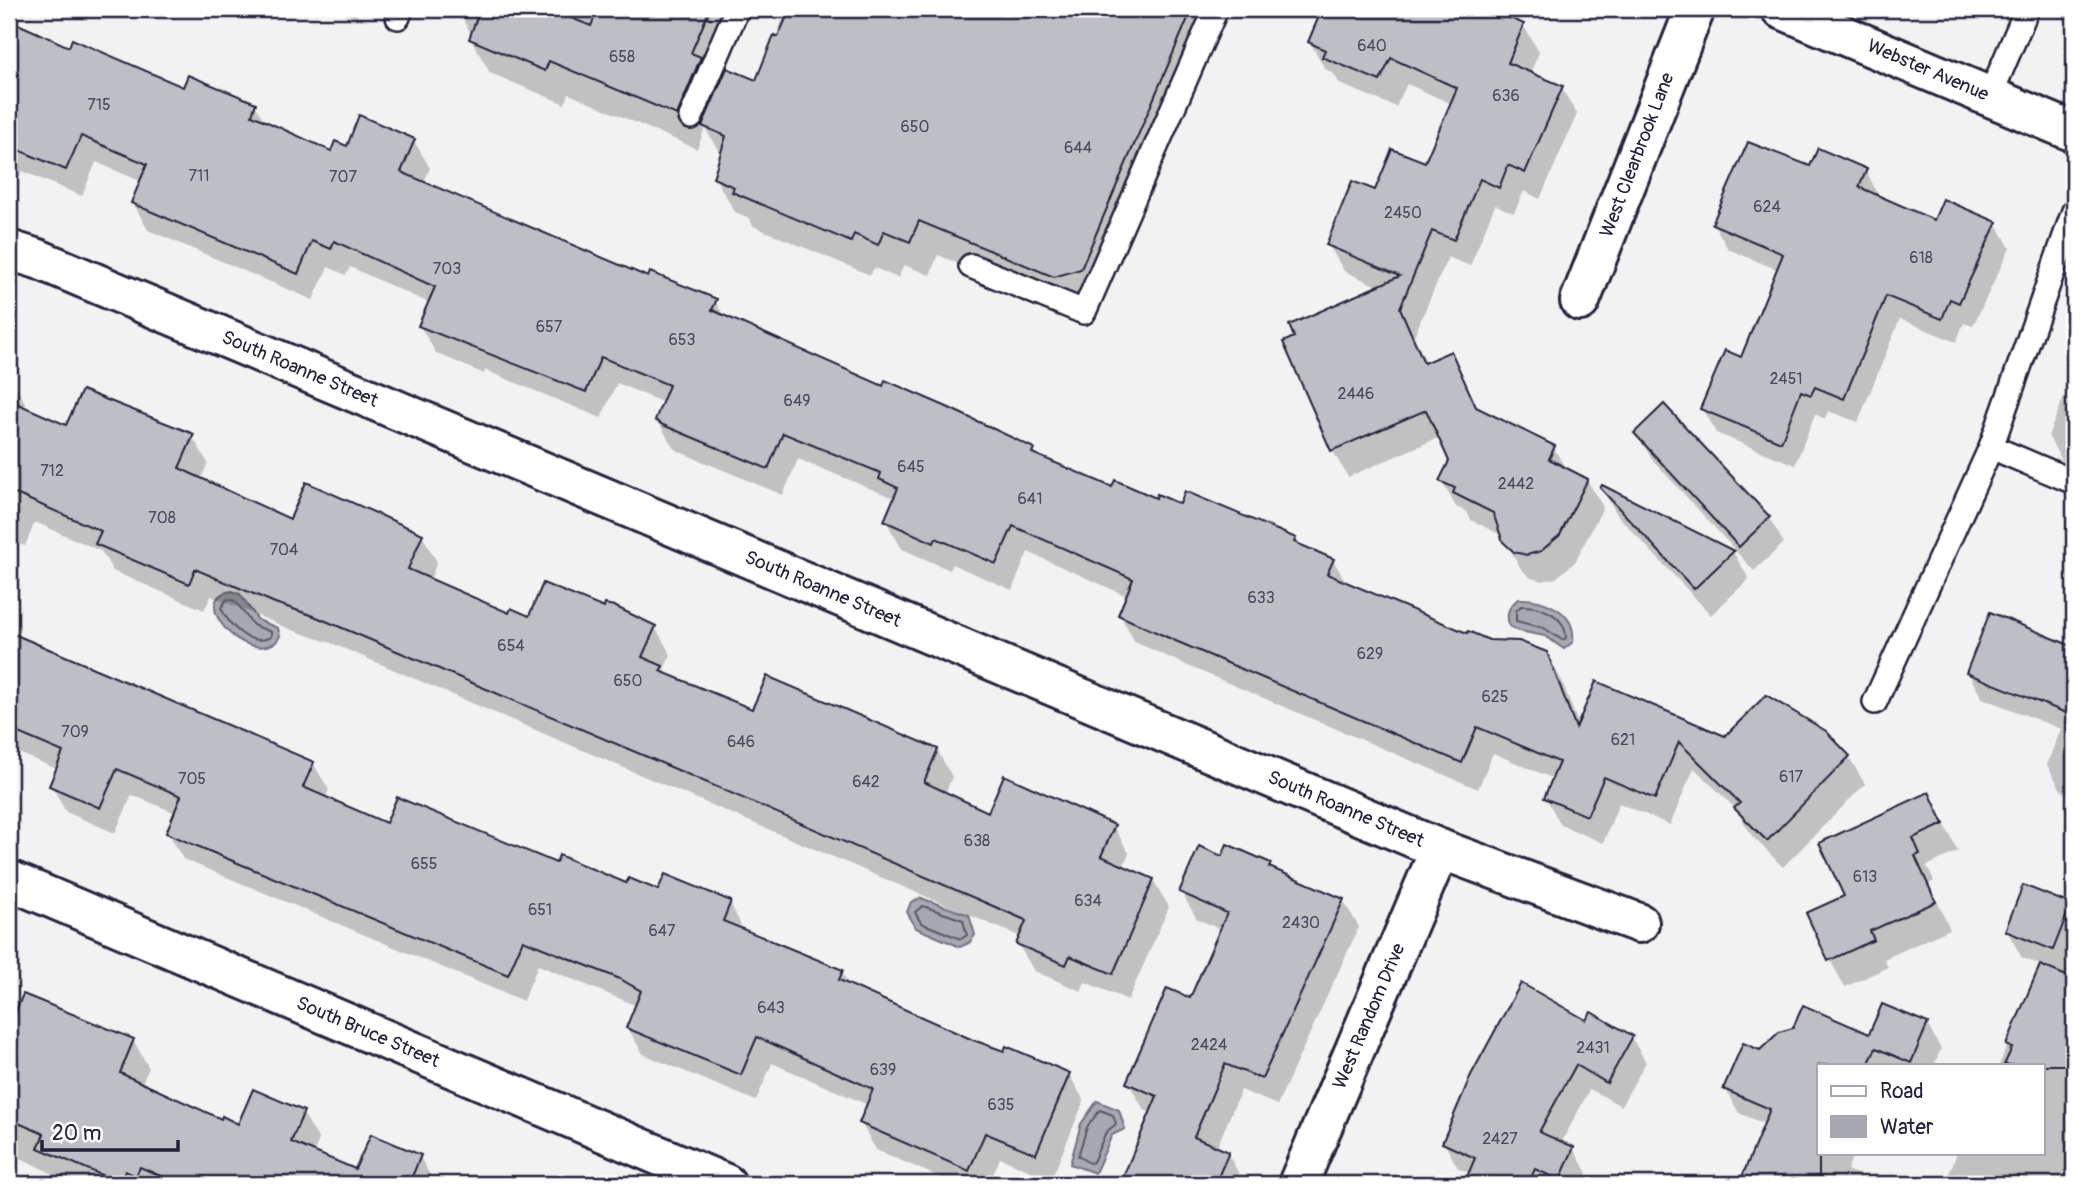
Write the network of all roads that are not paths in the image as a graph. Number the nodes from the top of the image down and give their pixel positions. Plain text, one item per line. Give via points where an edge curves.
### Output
1 (737, 9) edge
2 (1216, 9) edge
3 (1695, 9) edge
4 (1781, 9) edge
5 (2027, 9) edge
6 (1990, 96) junction
7 (691, 117) dead end
8 (2074, 132) edge
9 (2074, 211) edge
10 (9, 250) edge
11 (971, 266) dead end
12 (1580, 300) dead end
13 (1990, 447) junction
14 (2074, 482) edge
15 (1875, 702) dead end
16 (1440, 849) junction
17 (9, 880) edge
18 (1639, 923) dead end
19 (726, 1184) edge
20 (1298, 1184) edge

1 - 7 lane
2 - 11 lane via 1084,312
3 - 12 street, West Clearbrook Lane
4 - 6 street, Webster Avenue
5 - 6 lane
6 - 8 street, Webster Avenue
9 - 13 lane
10 - 16 street, South Roanne Street
13 - 14 lane
13 - 15 lane
16 - 18 street, South Roanne Street
16 - 20 street, West Random Drive
17 - 19 street, South Bruce Street

